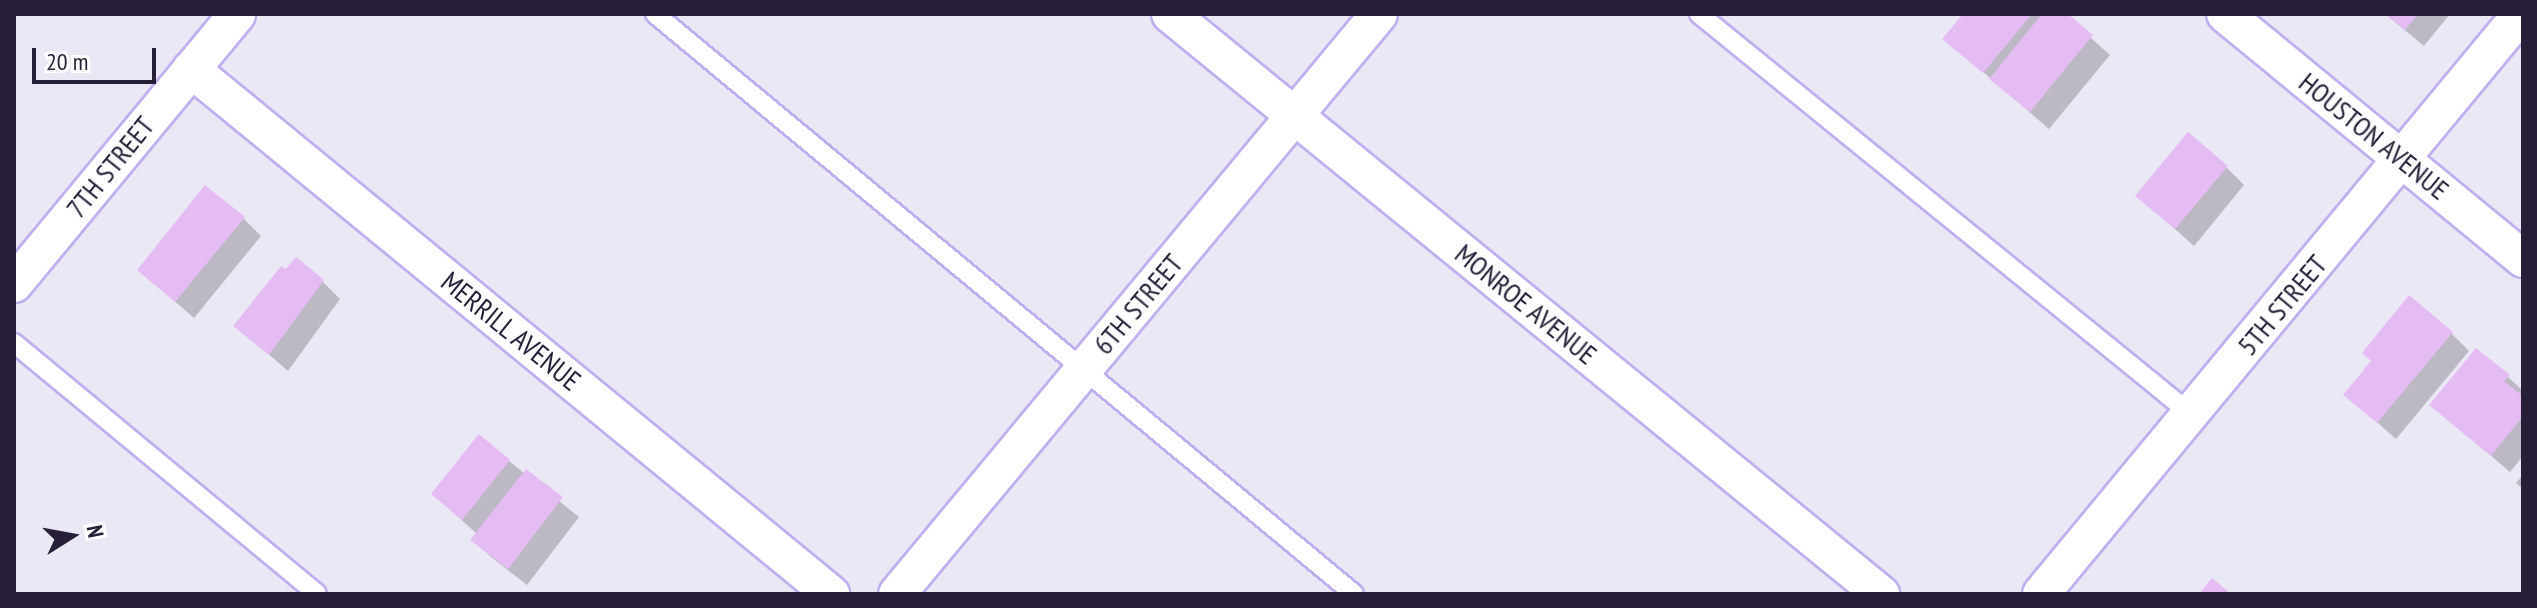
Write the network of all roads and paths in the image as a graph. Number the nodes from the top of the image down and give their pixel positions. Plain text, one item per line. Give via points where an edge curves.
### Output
1 (237, 14) edge
2 (655, 14) edge
3 (1170, 14) edge
4 (1379, 14) edge
5 (1699, 14) edge
6 (2225, 14) edge
7 (2521, 14) edge
8 (191, 69) junction
9 (1295, 116) junction
10 (2403, 159) junction
11 (2523, 259) edge
12 (14, 284) edge
13 (14, 343) edge
14 (1083, 371) junction
15 (2191, 414) junction
16 (317, 594) edge
17 (831, 594) edge
18 (897, 594) edge
19 (1354, 594) edge
20 (1881, 594) edge
21 (2041, 594) edge

1 - 8 street, 7TH STREET
2 - 14 lane
3 - 9 street, MONROE AVENUE
4 - 9 street, 6TH STREET
5 - 15 lane
6 - 10 street, HOUSTON AVENUE
7 - 10 street, 5TH STREET
8 - 12 street, 7TH STREET
8 - 17 street, MERRILL AVENUE
9 - 14 street, 6TH STREET
9 - 20 street, MONROE AVENUE
10 - 11 street, HOUSTON AVENUE
10 - 15 street, 5TH STREET
13 - 16 lane
14 - 18 street, 6TH STREET
14 - 19 lane
15 - 21 street, 5TH STREET

